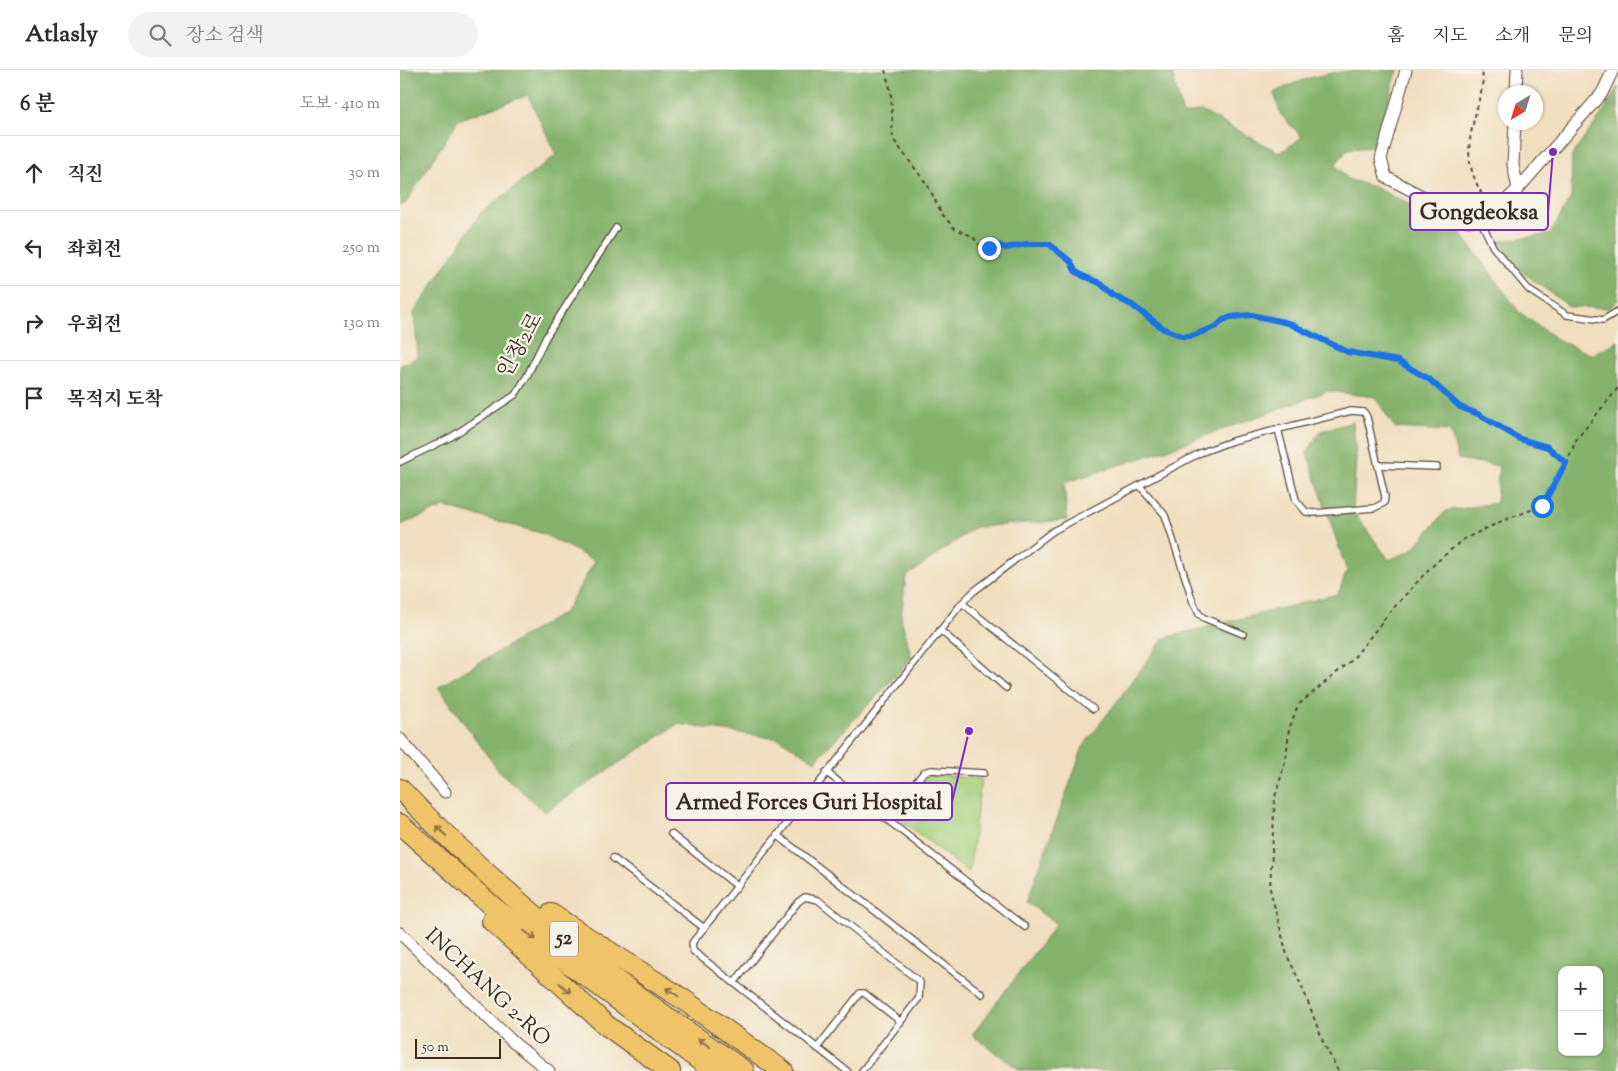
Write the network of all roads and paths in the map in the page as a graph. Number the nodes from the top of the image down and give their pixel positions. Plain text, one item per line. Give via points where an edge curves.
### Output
1 (885, 70) edge
2 (1406, 70) edge
3 (1482, 70) edge
4 (1517, 70) edge
5 (1613, 70) edge
6 (1516, 85) edge
7 (1515, 130) edge
8 (1518, 188) junction
9 (1482, 218) junction
10 (616, 228) dead end
11 (1618, 311) edge
12 (1618, 388) edge
13 (1278, 429) junction
14 (400, 462) edge
15 (1566, 463) junction
16 (1378, 465) junction
17 (1437, 467) dead end
18 (1140, 486) junction
19 (962, 603) junction
20 (940, 630) junction
21 (1243, 634) dead end
22 (1006, 688) dead end
23 (1093, 709) dead end
24 (400, 739) edge
25 (826, 772) junction
26 (984, 773) dead end
27 (400, 789) edge
28 (446, 792) dead end
29 (886, 819) junction
30 (400, 824) edge
31 (671, 834) dead end
32 (777, 835) junction
33 (432, 854) junction
34 (466, 856) junction
35 (613, 858) dead end
36 (737, 886) junction
37 (1025, 927) dead end
38 (704, 928) junction
39 (400, 932) edge
40 (734, 983) junction
41 (982, 994) dead end
42 (901, 1022) junction
43 (817, 1048) junction
44 (549, 1071) edge
45 (670, 1071) edge
46 (714, 1071) edge
47 (744, 1071) edge
48 (783, 1071) edge
49 (846, 1071) edge
50 (862, 1071) edge
51 (1338, 1071) edge

1 - 15 path via 891,92 893,139 928,186 942,214 955,229 972,236 979,244 1006,248 1049,244 1071,262 1075,271 1100,283 1164,329 1182,336 1192,336 1231,317 1252,315 1288,323 1348,352 1398,361 1430,380 1460,407 1520,439 1548,447
2 - 9 street via 1381,159 1386,177 1469,221
3 - 9 path via 1482,88 1469,139 1472,177 1485,200 1480,205
4 - 6 street
5 - 8 street via 1602,93
7 - 8 street via 1513,165
8 - 9 street via 1489,217
9 - 11 lane via 1493,247 1530,290 1567,316 1603,320
10 - 14 lane, 인창2로 via 546,337 528,376 515,395 451,437
12 - 15 path via 1576,440
13 - 16 lane via 1351,411 1364,412
13 - 16 lane via 1296,500 1306,512 1380,506 1385,497
13 - 18 lane via 1218,445
15 - 51 path via 1542,506 1462,540 1428,570 1352,660 1298,705 1292,721 1275,797 1270,889 1287,955
16 - 17 lane
18 - 19 lane via 1053,531
18 - 21 lane via 1165,515 1199,614
19 - 20 lane
19 - 23 lane
20 - 22 lane
20 - 25 lane
24 - 28 street
25 - 29 lane
25 - 32 lane
26 - 29 lane via 924,772
34 -> 27 highway, 52
29 - 37 lane
30 - 33 highway, 52
31 - 36 lane
32 - 36 lane
32 - 41 lane
33 -> 45 highway via 471,901 553,978 606,1025
33 -> 46 highway, 52 via 493,907
47 -> 34 highway, 52 via 611,976
48 -> 34 highway via 687,1002
35 - 38 lane
36 - 38 lane
38 - 40 lane via 691,948
39 - 44 street, INCHANG 2-RO via 514,1043
40 - 42 lane via 798,902 809,897 821,902 919,980 920,995
40 - 43 lane
42 - 43 lane via 860,993
42 - 50 lane
43 - 49 lane

